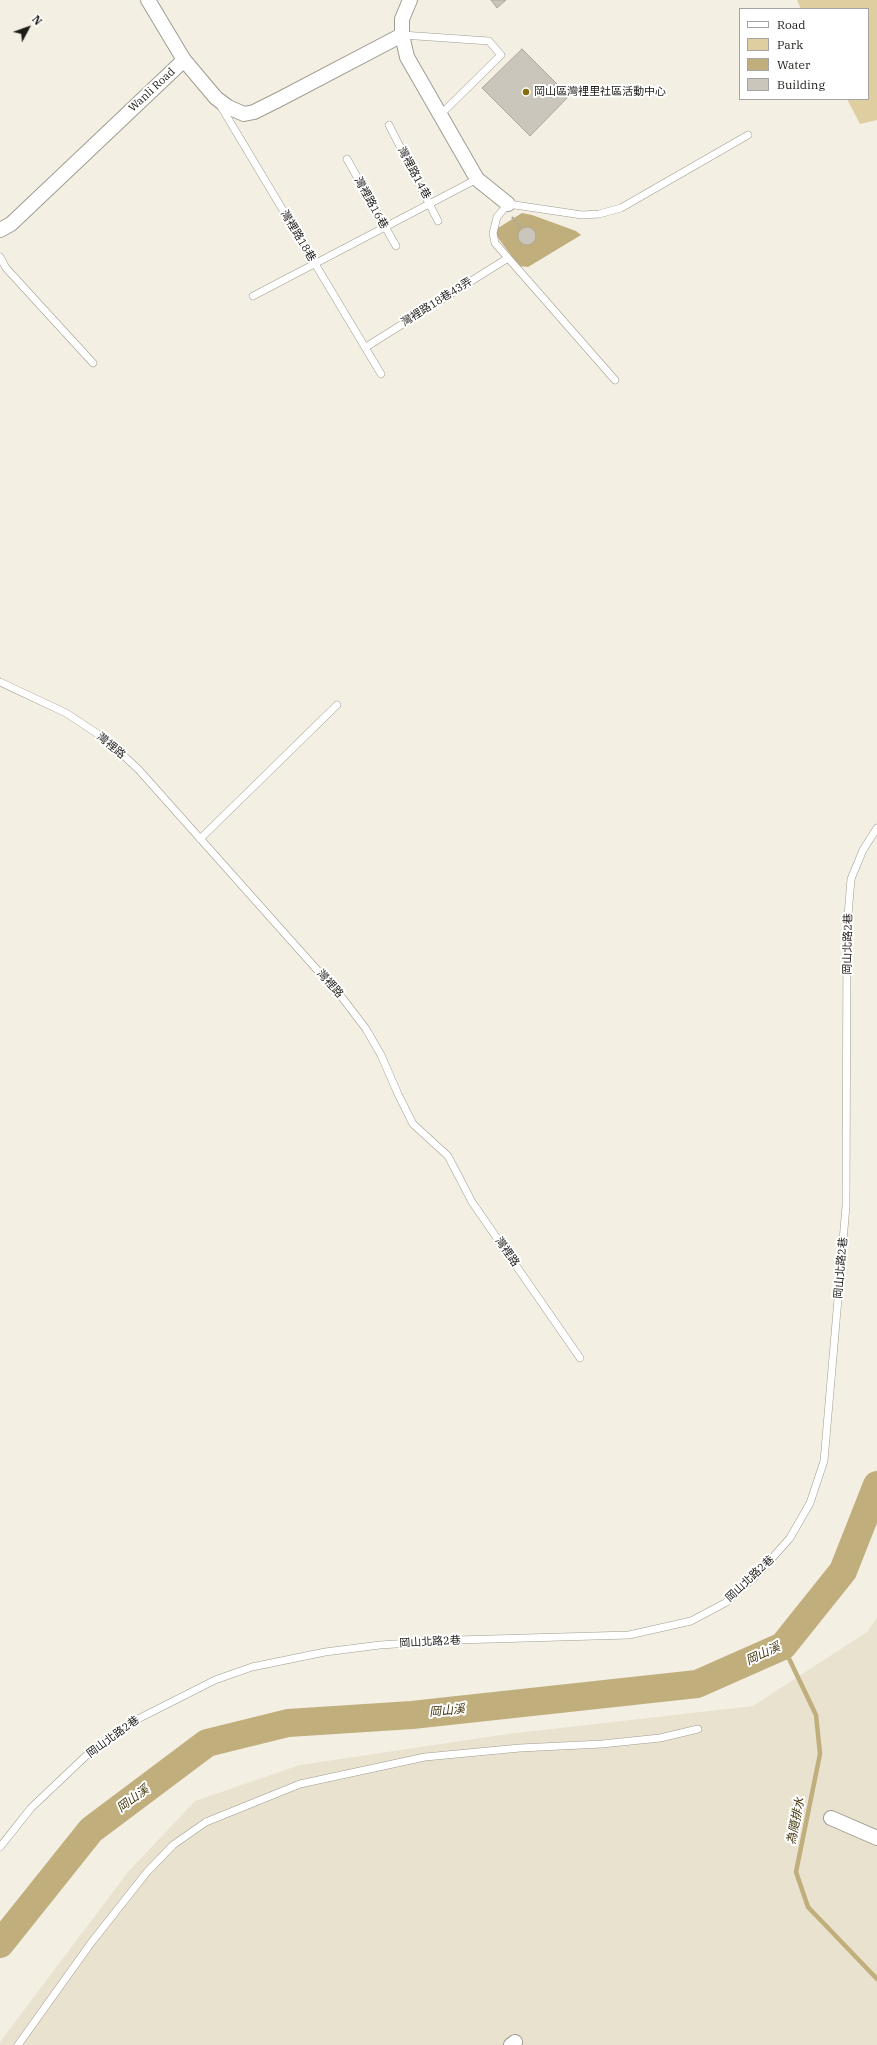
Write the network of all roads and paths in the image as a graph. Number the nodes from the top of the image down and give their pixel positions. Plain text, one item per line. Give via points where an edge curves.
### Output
1 (148, 0) edge
2 (410, 0) edge
3 (402, 35) junction
4 (184, 60) junction
5 (216, 98) junction
6 (440, 115) junction
7 (389, 125) dead end
8 (748, 136) dead end
9 (347, 159) dead end
10 (477, 179) junction
11 (430, 203) junction
12 (509, 209) junction
13 (438, 221) dead end
14 (384, 226) junction
15 (522, 229) dead end
16 (0, 230) edge
17 (396, 246) dead end
18 (0, 257) edge
19 (508, 258) junction
20 (315, 264) junction
21 (253, 296) dead end
22 (366, 346) junction
23 (93, 363) dead end
24 (381, 374) dead end
25 (615, 380) dead end
26 (0, 682) edge
27 (337, 705) dead end
28 (877, 828) edge
29 (200, 839) junction
30 (580, 1358) dead end
31 (698, 1729) dead end
32 (831, 1818) dead end
33 (877, 1838) edge
34 (0, 1847) edge
35 (18, 2045) edge

1 - 4 street
2 - 3 street via 402,19
3 - 5 street, Wanli Road via 254,112 244,114
3 - 6 street via 407,57
3 - 6 lane via 489,41 501,55
4 - 5 street, Wanli Road
4 - 16 street, Wanli Road via 11,224
5 - 20 lane, 灣裡路18巷
6 - 10 street
7 - 11 lane, 灣裡路14巷
8 - 12 lane via 621,208 599,214 582,215
9 - 14 lane, 灣裡路16巷
10 - 11 lane
10 - 12 street
11 - 13 lane, 灣裡路14巷
11 - 14 lane
12 - 15 path
12 - 19 lane via 497,217 493,233 496,243
14 - 17 lane, 灣裡路16巷
14 - 20 lane
18 - 23 lane via 6,268
19 - 22 lane, 灣裡路18巷43弄
19 - 25 lane
20 - 21 lane
20 - 22 lane, 灣裡路18巷
22 - 24 lane, 灣裡路18巷
26 - 29 lane, 灣裡路 via 66,713 107,740 138,770
27 - 29 lane
28 - 34 lane, 岡山北路2巷 via 862,850 851,879 848,913 846,1206 824,1461 810,1503 790,1538 757,1575 724,1603 691,1621 629,1635 380,1645 325,1652 252,1667 215,1680 130,1723 89,1753 32,1808
29 - 30 lane, 灣裡路 via 344,1000 366,1029 413,1124 448,1156 472,1202
31 - 35 lane via 660,1738 602,1744 520,1748 425,1757 300,1784 206,1822 173,1845 148,1872 91,1942
32 - 33 street

